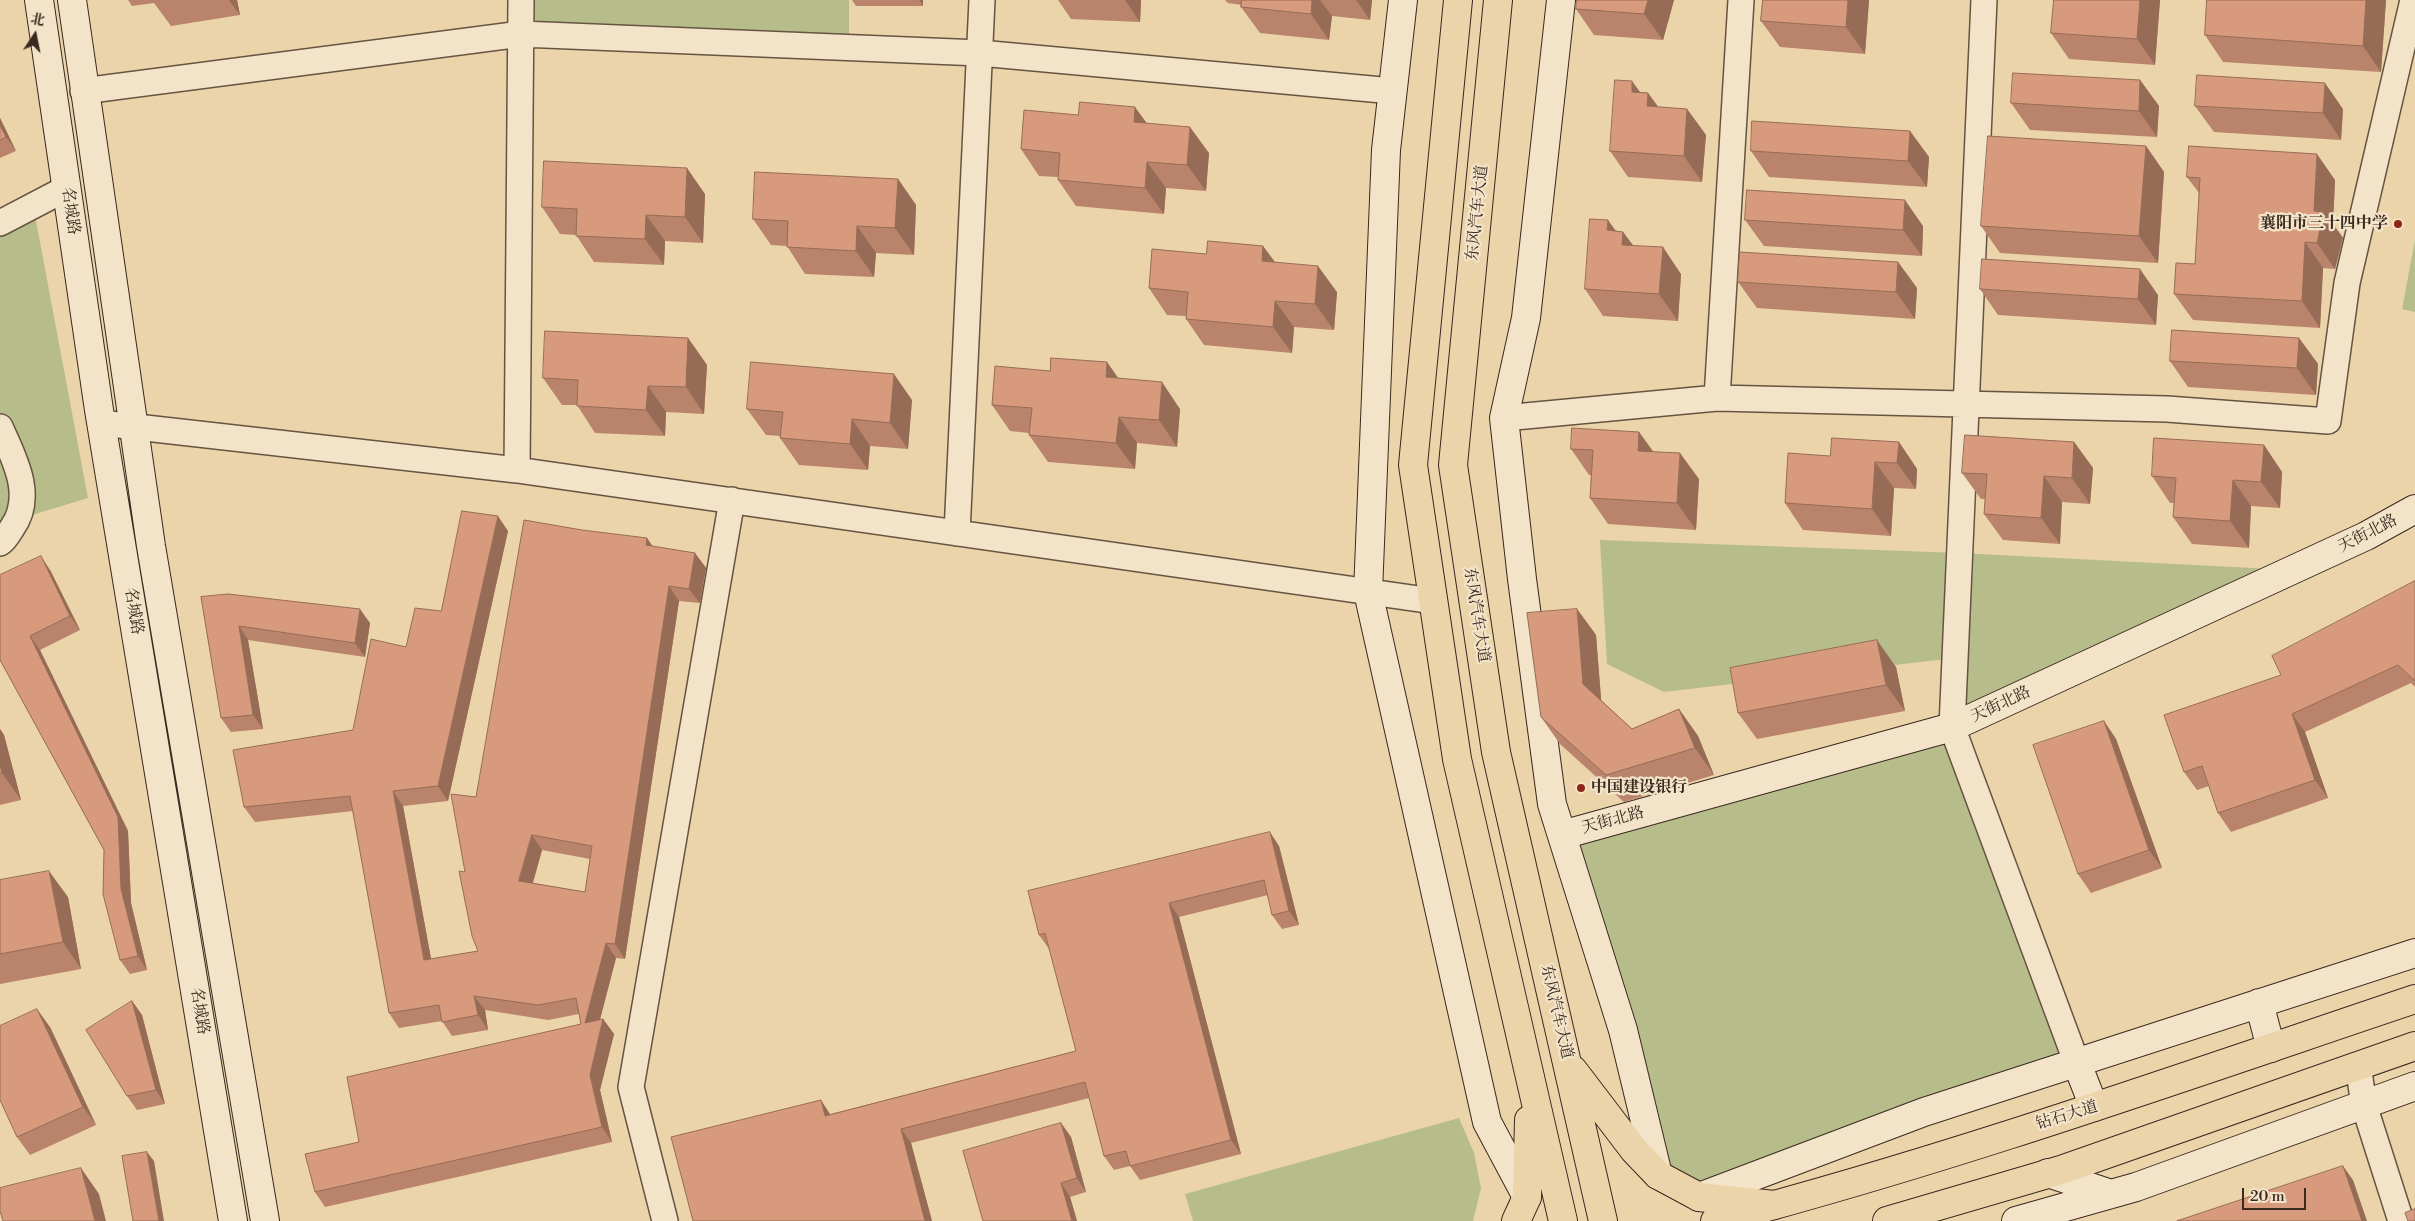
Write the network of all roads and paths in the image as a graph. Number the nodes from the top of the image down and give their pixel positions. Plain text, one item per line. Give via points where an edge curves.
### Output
1 (39, 0) edge
2 (72, 0) edge
3 (521, 0) edge
4 (982, 0) edge
5 (1403, 0) edge
6 (1458, 0) edge
7 (1498, 0) edge
8 (1561, 0) edge
9 (1741, 0) edge
10 (1984, 0) edge
11 (2413, 0) edge
12 (522, 34) junction
13 (980, 53) junction
14 (83, 91) junction
15 (1393, 91) junction
16 (67, 188) junction
17 (0, 223) edge
18 (1717, 398) junction
19 (1966, 404) junction
20 (1504, 418) junction
21 (101, 423) junction
22 (0, 427) edge
23 (134, 427) junction
24 (517, 470) junction
25 (732, 500) junction
26 (2415, 510) edge
27 (958, 533) junction
28 (0, 544) edge
29 (1368, 592) junction
30 (1434, 601) junction
31 (1952, 727) junction
32 (1562, 835) junction
33 (2415, 953) edge
34 (2415, 999) edge
35 (2259, 1003) junction
36 (2415, 1046) edge
37 (2271, 1048) junction
38 (2076, 1061) junction
39 (1568, 1063) junction
40 (2358, 1065) junction
41 (1530, 1081) junction
42 (2415, 1086) edge
43 (2364, 1104) junction
44 (2094, 1108) junction
45 (2048, 1173) junction
46 (1658, 1175) junction
47 (2112, 1194) junction
48 (1527, 1196) junction
49 (1699, 1197) junction
50 (1775, 1205) junction
51 (233, 1221) edge
52 (265, 1221) edge
53 (665, 1221) edge
54 (1516, 1221) edge
55 (1563, 1221) edge
56 (1603, 1221) edge
57 (1715, 1221) edge
58 (1886, 1221) edge
59 (2016, 1221) edge
60 (2402, 1221) edge

1 - 16 street, 名城路
2 - 14 street, 名城路
3 - 12 street
4 - 13 street
5 - 15 street
6 - 30 main road via 1413,465
7 - 39 main road, 东风汽车大道 via 1453,465 1496,752
8 - 20 street via 1526,318
9 - 18 street
10 - 19 street
11 - 19 street via 2347,283 2328,421 2167,409
12 - 13 street
12 - 14 street
12 - 24 street
13 - 15 street
13 - 27 street
14 - 23 street, 名城路
15 - 29 street via 1386,150
16 - 17 street
16 - 21 street, 名城路
18 - 19 street
18 - 20 street
19 - 31 street
20 - 32 street via 1551,794
21 - 23 street
21 - 51 street, 名城路
22 - 28 street via 23,489 19,519
23 - 24 street
23 - 52 street, 名城路 via 152,556
24 - 25 street
25 - 27 street
25 - 53 street via 631,1086
26 - 31 street, 天街北路 via 2366,536
27 - 29 street
29 - 30 street
29 - 48 street via 1487,1122
30 - 41 main road via 1457,759
31 - 32 street, 天街北路
31 - 38 street
32 - 46 street via 1623,1030
33 - 35 street
34 - 37 main road, 钻石大道
35 - 37 street
35 - 38 street
36 - 40 main road
37 - 44 main road, 钻石大道
38 - 44 street
38 - 49 street via 1924,1112
39 - 46 main road via 1634,1150
39 - 56 main road, 东风汽车大道
40 - 43 street
40 - 45 main road
41 - 48 main road
41 - 55 main road
42 - 43 street
43 - 47 street
43 - 60 street
44 - 50 main road, 钻石大道
45 - 47 street
45 - 58 main road
46 - 49 main road
47 - 59 street
48 - 54 main road
49 - 50 main road
50 - 57 main road, 钻石大道

